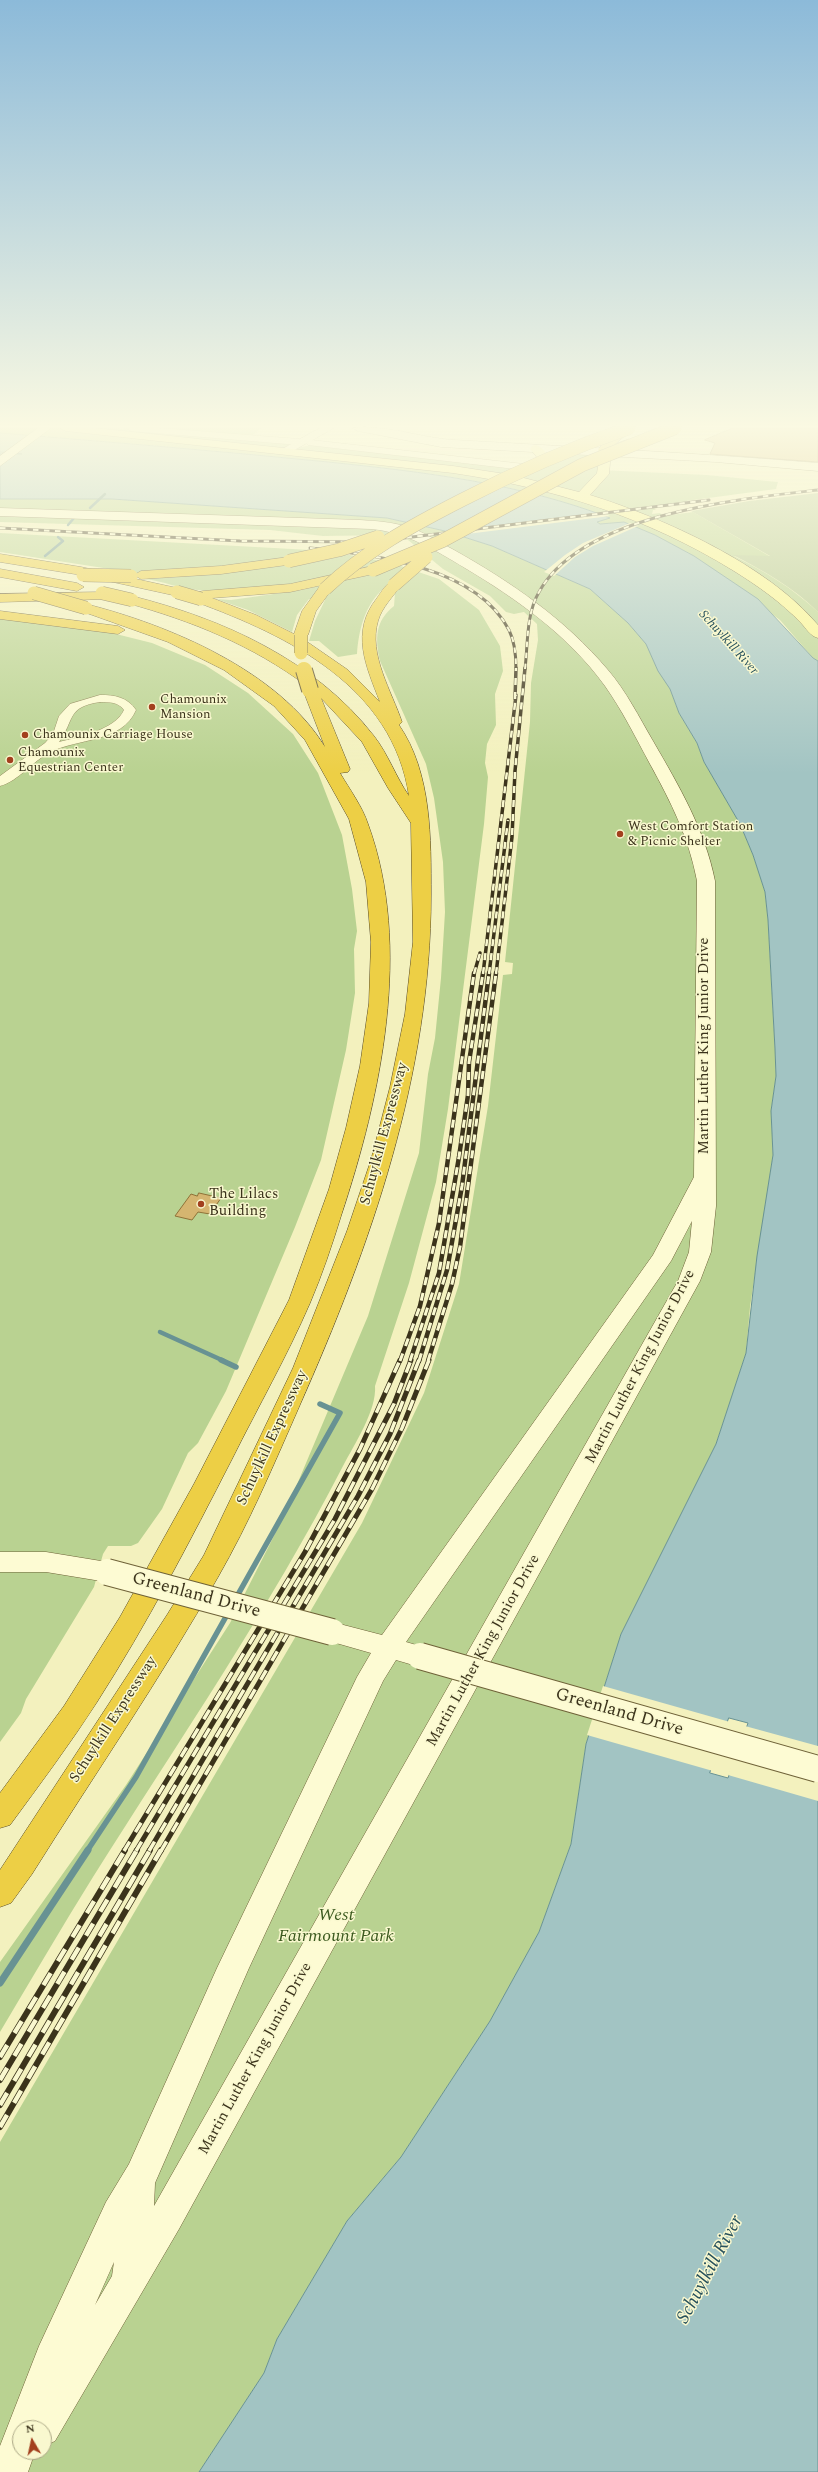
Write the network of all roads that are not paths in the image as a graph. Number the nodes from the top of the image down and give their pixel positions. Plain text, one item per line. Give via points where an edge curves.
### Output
1 (362, 543) edge
2 (384, 543) edge
3 (430, 543) edge
4 (436, 543) edge
5 (445, 543) edge
6 (696, 543) edge
7 (0, 558) edge
8 (0, 567) edge
9 (0, 573) edge
10 (0, 585) edge
11 (0, 598) edge
12 (0, 615) edge
13 (818, 634) edge
14 (224, 665) junction
15 (398, 734) junction
16 (46, 749) junction
17 (0, 782) edge
18 (358, 821) junction
19 (420, 824) junction
20 (704, 1177) junction
21 (700, 1252) junction
22 (663, 1256) junction
23 (0, 1562) edge
24 (388, 1647) junction
25 (818, 1769) edge
26 (0, 1816) edge
27 (0, 1894) edge
28 (141, 2175) junction
29 (130, 2282) junction
30 (29, 2420) edge
31 (47, 2420) edge
32 (14, 2460) edge
33 (21, 2460) edge
34 (9, 2472) edge
35 (13, 2472) edge

1 - 8 highway, bridge via 289,561 215,571 131,576 83,575
2 - 18 highway, bridge via 362,557 325,589 309,611 301,636 301,653 310,690 339,760
3 - 20 main road, Martin Luther King Junior Drive via 484,573 556,627 584,652 604,674 629,712 691,825 702,860 706,889
4 - 11 highway, bridge via 373,570 306,586 241,593
5 - 15 highway, bridge via 394,585 379,604 371,621 367,638 369,656 390,704
6 - 13 main road via 780,594 801,613
7 - 15 highway, Schuylkill Expressway, bridge via 81,571 177,592 264,624 328,661 363,690
9 - 19 highway, bridge via 102,592 166,609 219,628 270,653 299,672 338,705 364,734 378,753 392,783
10 - 14 highway, Schuylkill Expressway, bridge via 86,608 160,634
12 - 14 highway via 61,621 128,632 165,642
14 - 18 highway, Schuylkill Expressway via 255,685 302,725
15 - 19 highway, Schuylkill Expressway via 412,773
16 - 16 street via 112,728 125,721 130,710 126,703 114,699 92,700 76,705 65,715 61,730
16 - 17 street
18 - 26 highway, Schuylkill Expressway via 370,865 376,907 378,994 369,1067 352,1147 325,1228 298,1303 174,1548 95,1682
19 - 27 highway, Schuylkill Expressway via 422,934 409,1042 377,1170 336,1296 298,1386 209,1571
20 - 21 main road, Martin Luther King Junior Drive via 704,1225
20 - 22 main road via 685,1218
21 - 22 main road via 673,1251
21 - 29 main road, Martin Luther King Junior Drive via 672,1315
22 - 24 main road
23 - 24 main road, Greenland Drive, bridge via 46,1562 107,1572
24 - 25 main road, Greenland Drive, bridge
24 - 28 main road via 365,1688 239,1955
28 - 29 main road
28 - 30 main road via 118,2214 52,2359
29 - 31 main road, Martin Luther King Junior Drive
32 - 34 main road
33 - 35 main road

